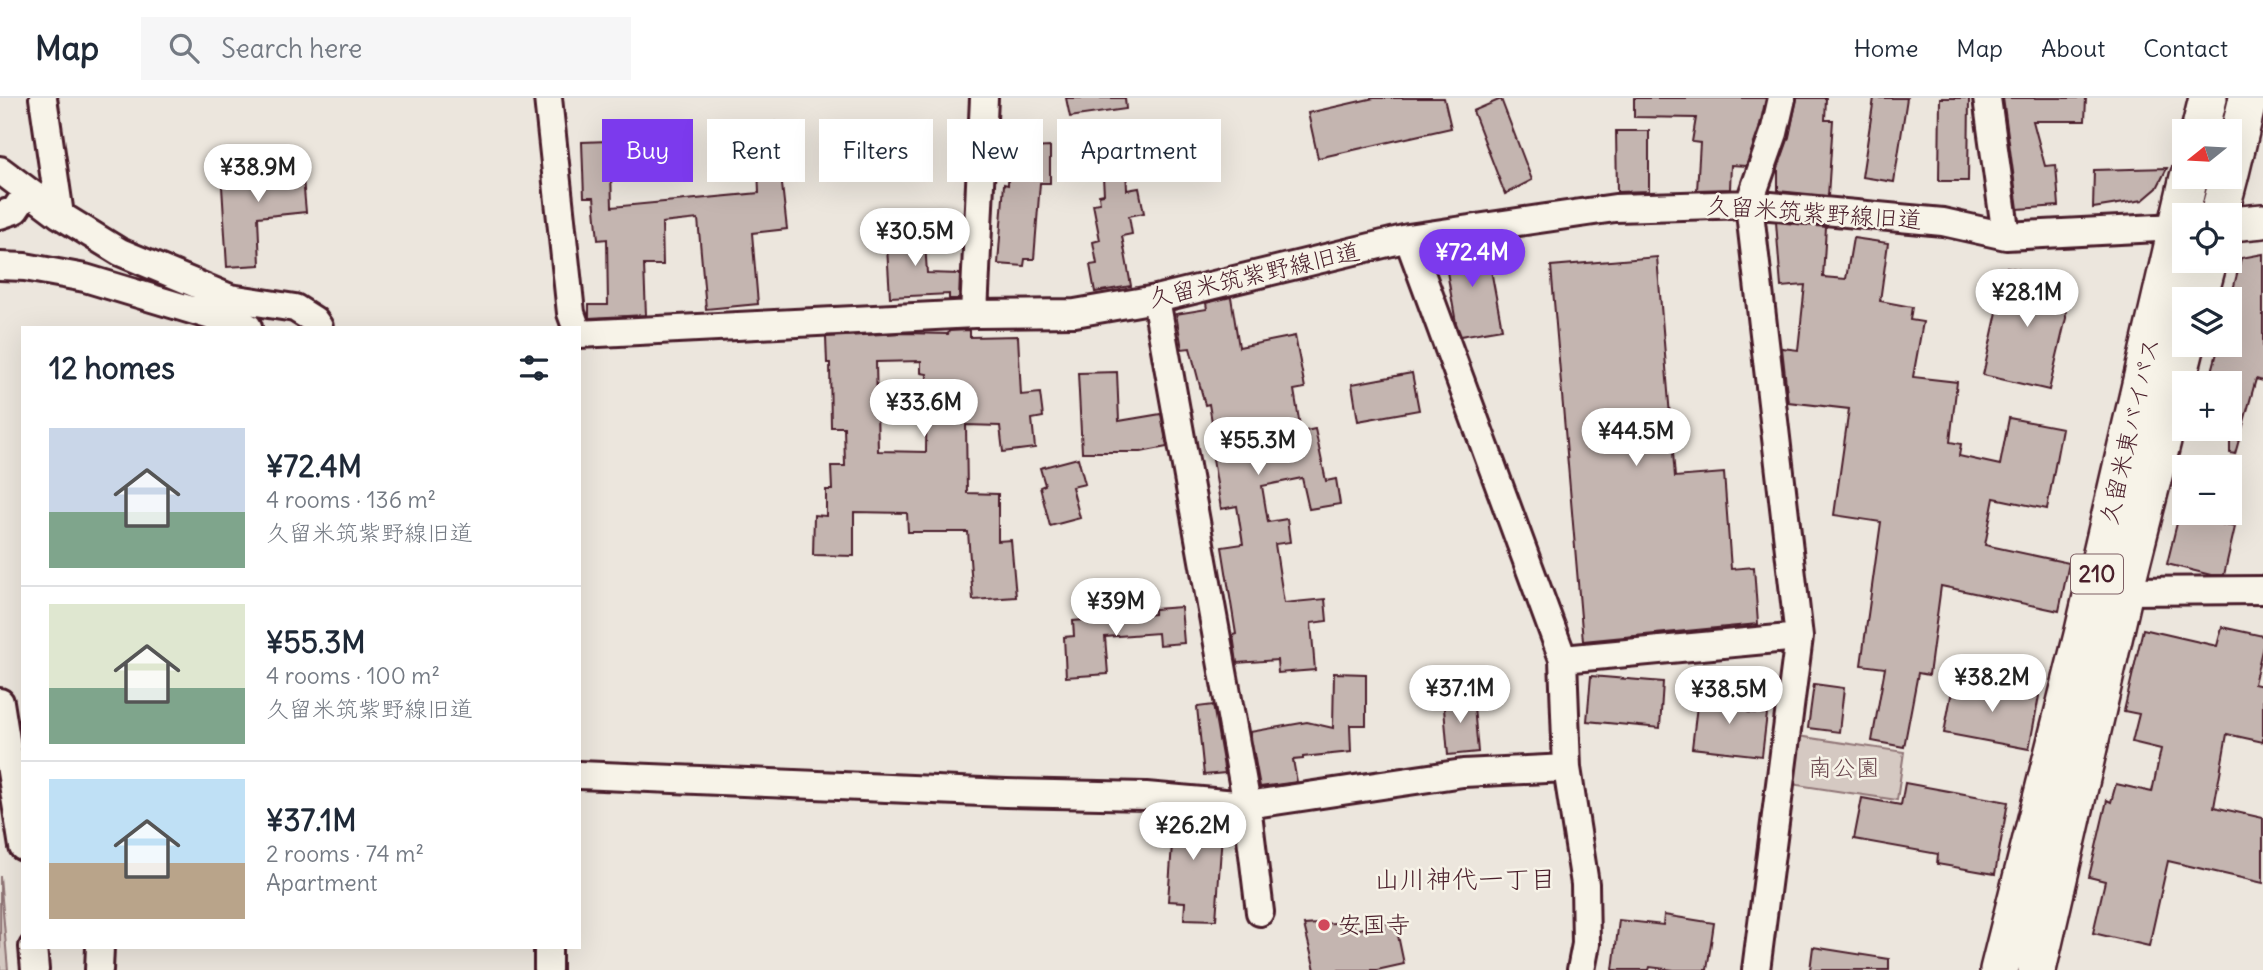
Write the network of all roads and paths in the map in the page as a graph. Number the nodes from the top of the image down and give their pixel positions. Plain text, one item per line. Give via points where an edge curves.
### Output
1 (43, 98) edge
2 (548, 98) edge
3 (984, 98) edge
4 (1782, 98) edge
5 (1987, 98) edge
6 (2208, 98) edge
7 (2248, 98) edge
8 (2203, 119) edge
9 (2242, 122) edge
10 (0, 170) edge
11 (28, 191) junction
12 (1749, 204) junction
13 (0, 215) edge
14 (60, 215) junction
15 (2263, 221) edge
16 (2242, 223) edge
17 (2172, 227) edge
18 (2006, 236) junction
19 (1409, 238) junction
20 (2172, 261) edge
21 (0, 266) edge
22 (1156, 299) junction
23 (974, 314) junction
24 (245, 326) edge
25 (318, 326) edge
26 (576, 326) edge
27 (581, 334) edge
28 (2183, 357) edge
29 (2263, 590) edge
30 (2124, 591) junction
31 (1799, 638) junction
32 (1563, 659) junction
33 (0, 702) edge
34 (1567, 768) junction
35 (581, 775) edge
36 (1247, 805) junction
37 (21, 834) edge
38 (1260, 912) dead end
39 (33, 949) edge
40 (100, 949) edge
41 (548, 949) edge
42 (35, 970) edge
43 (99, 970) edge
44 (548, 970) edge
45 (1581, 970) edge
46 (1756, 970) edge
47 (1998, 970) edge
48 (2037, 970) edge

1 - 14 street
2 - 26 street
3 - 23 street
4 - 12 street
5 - 18 street
6 - 8 highway
7 - 9 highway
10 - 11 street
11 - 13 street via 15,210
11 - 14 street
12 - 18 street, 久留米筑紫野線旧道 via 1943,222
12 - 19 street, 久留米筑紫野線旧道 via 1615,208
12 - 31 street
14 - 25 street via 120,252 230,299 295,308
15 - 16 main road
17 - 18 street, 久留米筑紫野線旧道
19 - 22 street, 久留米筑紫野線旧道
19 - 32 street
20 - 47 highway, 久留米東バイパス / 210
21 - 24 street via 85,278
22 - 23 street, 久留米筑紫野線旧道 via 1075,313
22 - 36 street
23 - 27 street, 久留米筑紫野線旧道
28 - 30 highway, 久留米東バイパス / 210
29 - 30 street
30 - 48 highway, 久留米東バイパス / 210
31 - 32 street
31 - 46 street
32 - 34 street
33 - 37 street
34 - 36 street via 1464,773
34 - 45 street via 1585,884 1586,944
35 - 36 street via 1146,796
36 - 38 street
39 - 42 street
40 - 43 street
41 - 44 street

